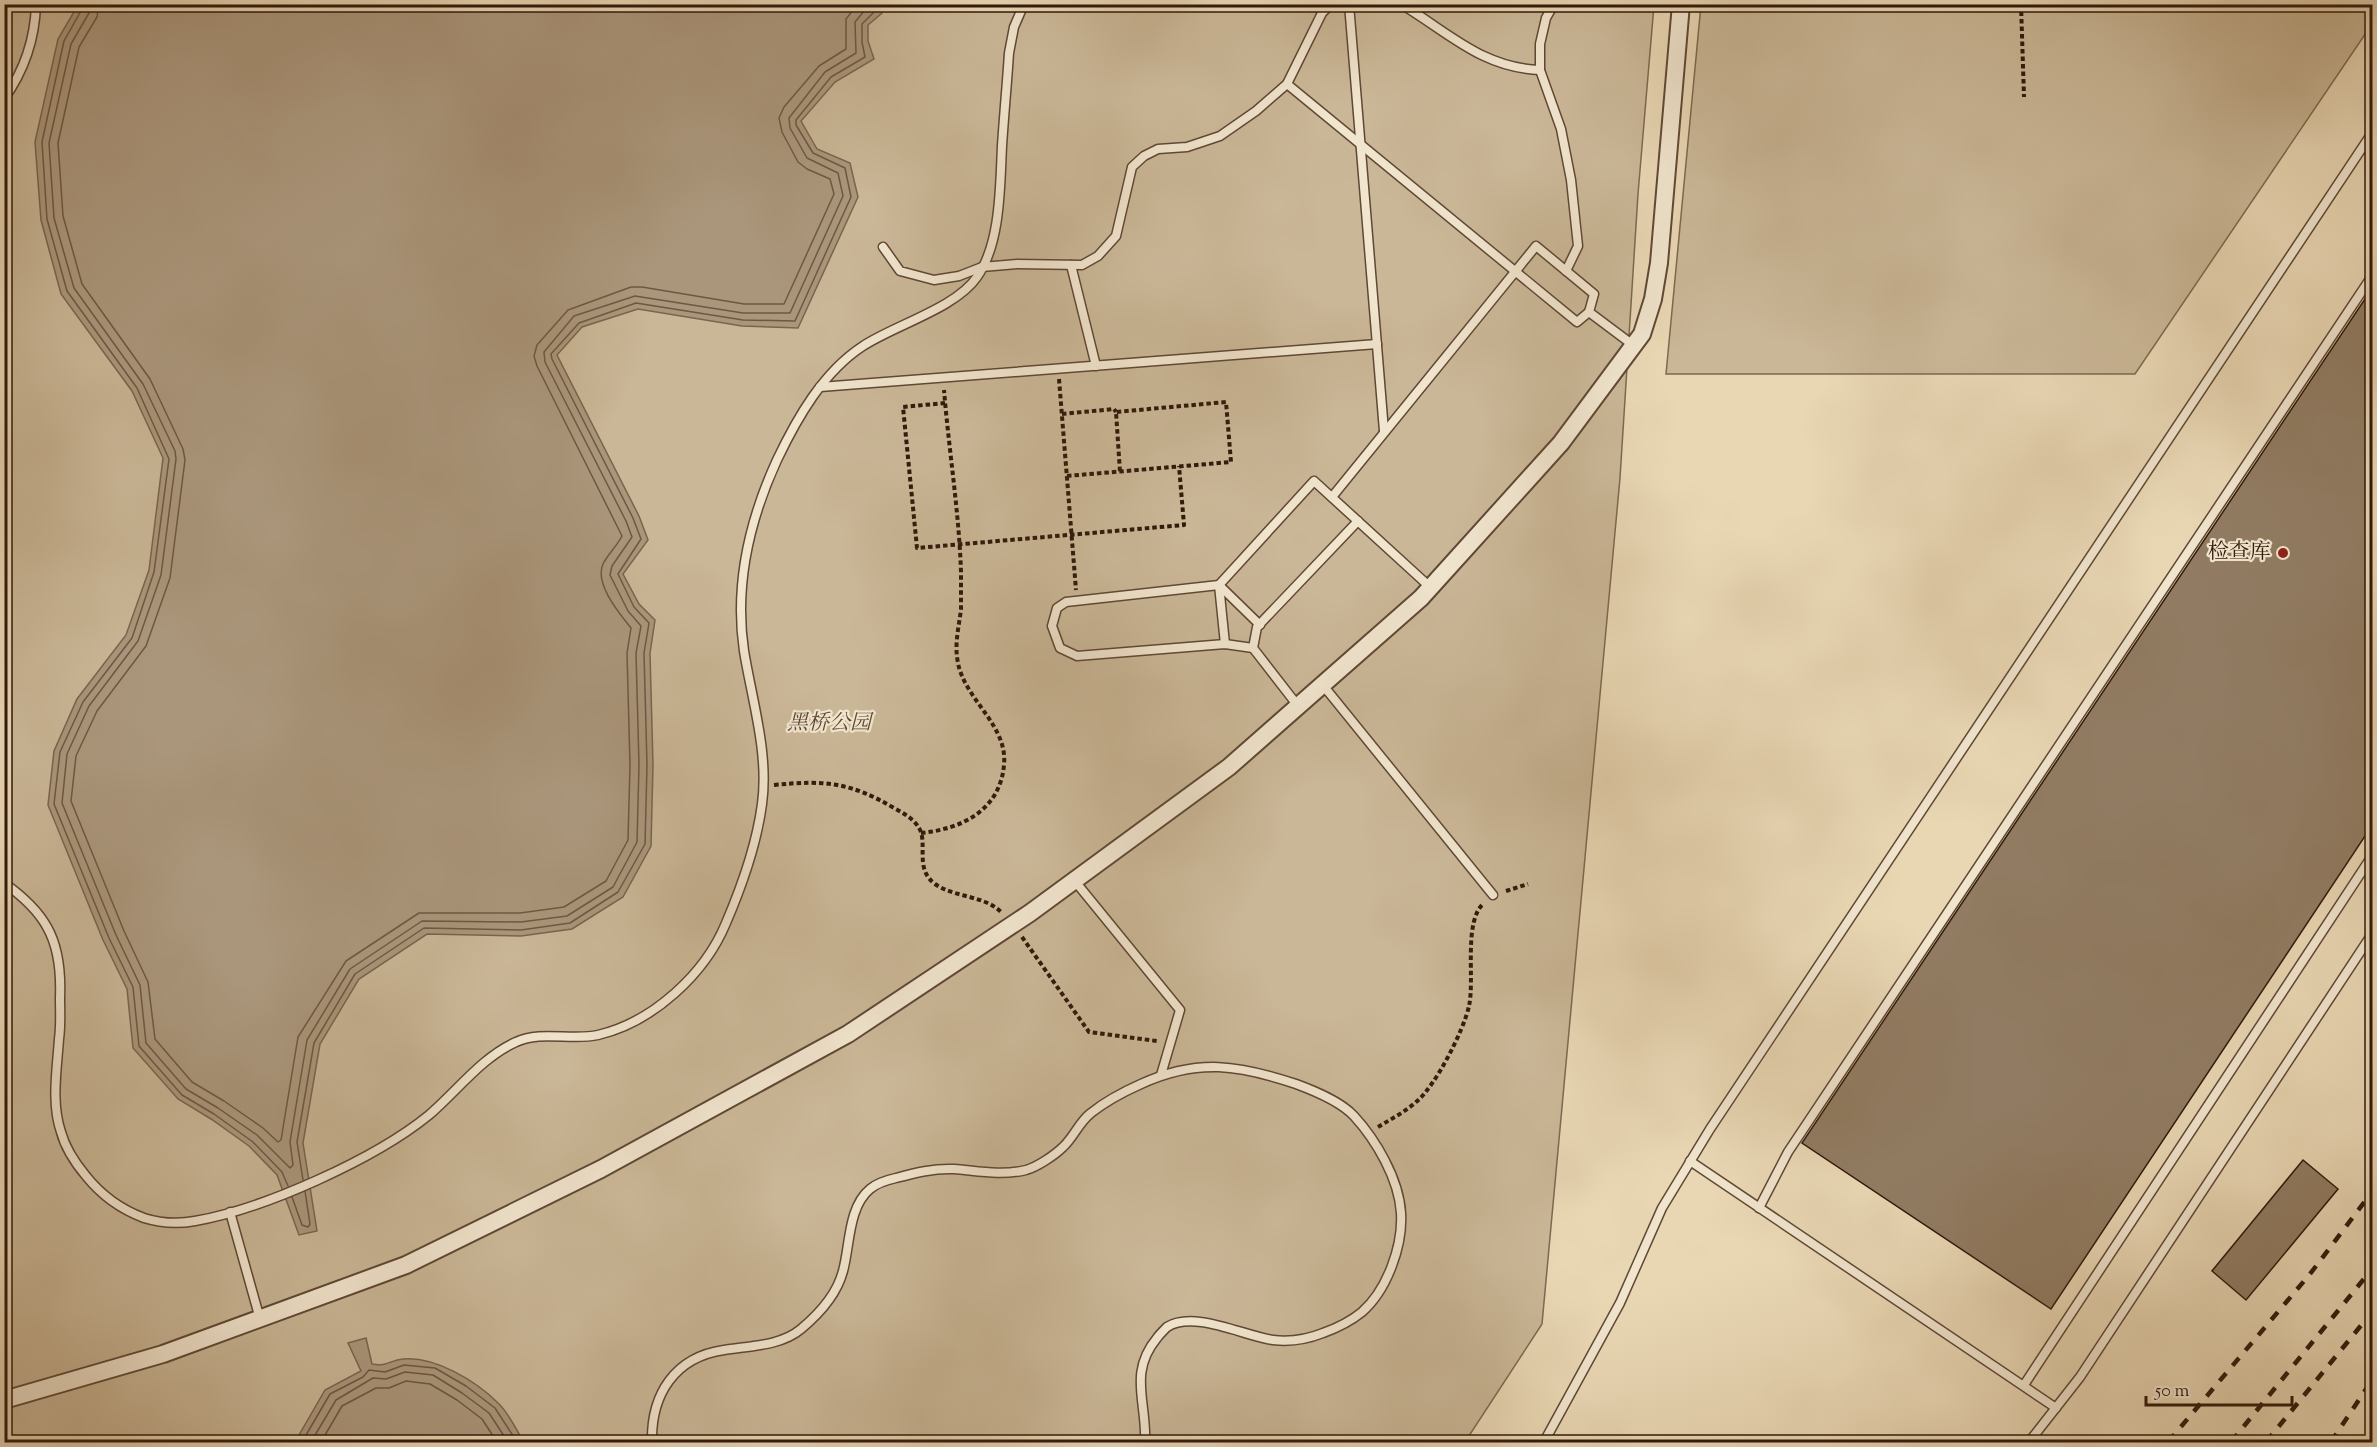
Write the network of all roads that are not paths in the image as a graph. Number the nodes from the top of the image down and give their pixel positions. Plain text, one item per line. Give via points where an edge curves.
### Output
1 (36, 4) edge
2 (1024, 4) edge
3 (1331, 4) edge
4 (1349, 4) edge
5 (1401, 4) edge
6 (1554, 4) edge
7 (1681, 4) edge
8 (1540, 70) junction
9 (1287, 84) junction
10 (4, 99) edge
11 (2373, 133) edge
12 (1361, 145) junction
13 (883, 247) dead end
14 (1071, 265) junction
15 (982, 267) junction
16 (1515, 271) junction
17 (1566, 271) junction
18 (2373, 276) edge
19 (1589, 312) junction
20 (1377, 344) junction
21 (1634, 345) junction
22 (1096, 366) junction
23 (820, 387) junction
24 (1384, 431) junction
25 (1332, 497) junction
26 (1358, 521) junction
27 (1219, 585) junction
28 (1430, 587) junction
29 (1260, 625) junction
30 (1226, 644) junction
31 (1254, 648) junction
32 (1322, 684) junction
33 (1298, 706) junction
34 (2373, 856) edge
35 (1074, 880) junction
36 (4, 883) edge
37 (1493, 895) road end
38 (2373, 934) edge
39 (1161, 1075) junction
40 (1690, 1161) junction
41 (1759, 1208) junction
42 (230, 1212) junction
43 (260, 1318) junction
44 (2024, 1385) junction
45 (4, 1400) edge
46 (2056, 1407) junction
47 (652, 1443) edge
48 (1145, 1443) edge
49 (1544, 1443) edge
50 (2029, 1443) edge

1 - 10 lane via 35,26 25,62
2 - 15 lane via 1009,53 996,223
3 - 9 lane via 1322,13
4 - 12 lane
5 - 8 lane via 1490,60 1518,69
6 - 8 lane via 1542,35
7 - 21 street via 1659,263 1642,334
8 - 17 lane via 1561,129 1571,180 1578,246
9 - 12 lane
9 - 14 lane via 1220,136 1186,147 1158,149 1132,166 1116,236 1098,256 1082,266
11 - 40 lane
12 - 16 lane
12 - 20 lane
13 - 15 lane via 900,271 916,277 934,280
14 - 15 lane
14 - 22 lane
15 - 23 lane via 977,278 958,295 863,346
16 - 17 lane via 1536,246
16 - 19 lane via 1577,322
16 - 24 lane
17 - 19 lane via 1594,294
18 - 41 lane via 1788,1152
19 - 21 lane
20 - 22 lane
20 - 24 lane
21 - 28 street via 1561,443
22 - 23 lane
23 - 42 lane via 777,460 756,509 744,559 739,606 759,742 762,803 754,843 726,925 705,963 658,1006 626,1024 596,1035 531,1037 516,1042 497,1053 424,1119 379,1149 275,1197
24 - 25 lane
25 - 26 lane
25 - 27 lane via 1314,481
26 - 28 lane
26 - 29 lane
27 - 29 lane
27 - 30 lane
27 - 30 lane via 1066,602 1057,609 1052,626 1060,648 1077,656
28 - 32 street
29 - 31 lane
30 - 31 lane
31 - 33 lane
32 - 33 street
32 - 37 lane
33 - 35 street via 1229,767
34 - 44 lane
35 - 39 lane via 1180,1010
35 - 43 street via 848,1034 601,1169 406,1265
36 - 42 lane via 24,898 48,929 56,951 61,978 56,1106 61,1133 80,1168 99,1192 144,1218 192,1222
38 - 46 lane via 2080,1377
39 - 47 lane via 1117,1095 1088,1115 1062,1148 1029,1169 991,1174 951,1169 918,1172 886,1180 868,1190 858,1206 843,1273 817,1315 797,1333 772,1342 698,1356 674,1372 662,1390
39 - 48 lane via 1221,1066 1305,1087 1350,1112 1368,1134 1391,1176 1401,1210 1401,1230 1389,1274 1376,1295 1363,1311 1319,1335 1293,1341 1264,1338 1209,1323 1179,1322 1166,1328 1144,1355 1141,1374
40 - 41 lane
40 - 49 lane via 1662,1208 1620,1303
41 - 44 lane
42 - 43 lane
43 - 45 street via 163,1354
44 - 46 lane
46 - 50 lane

